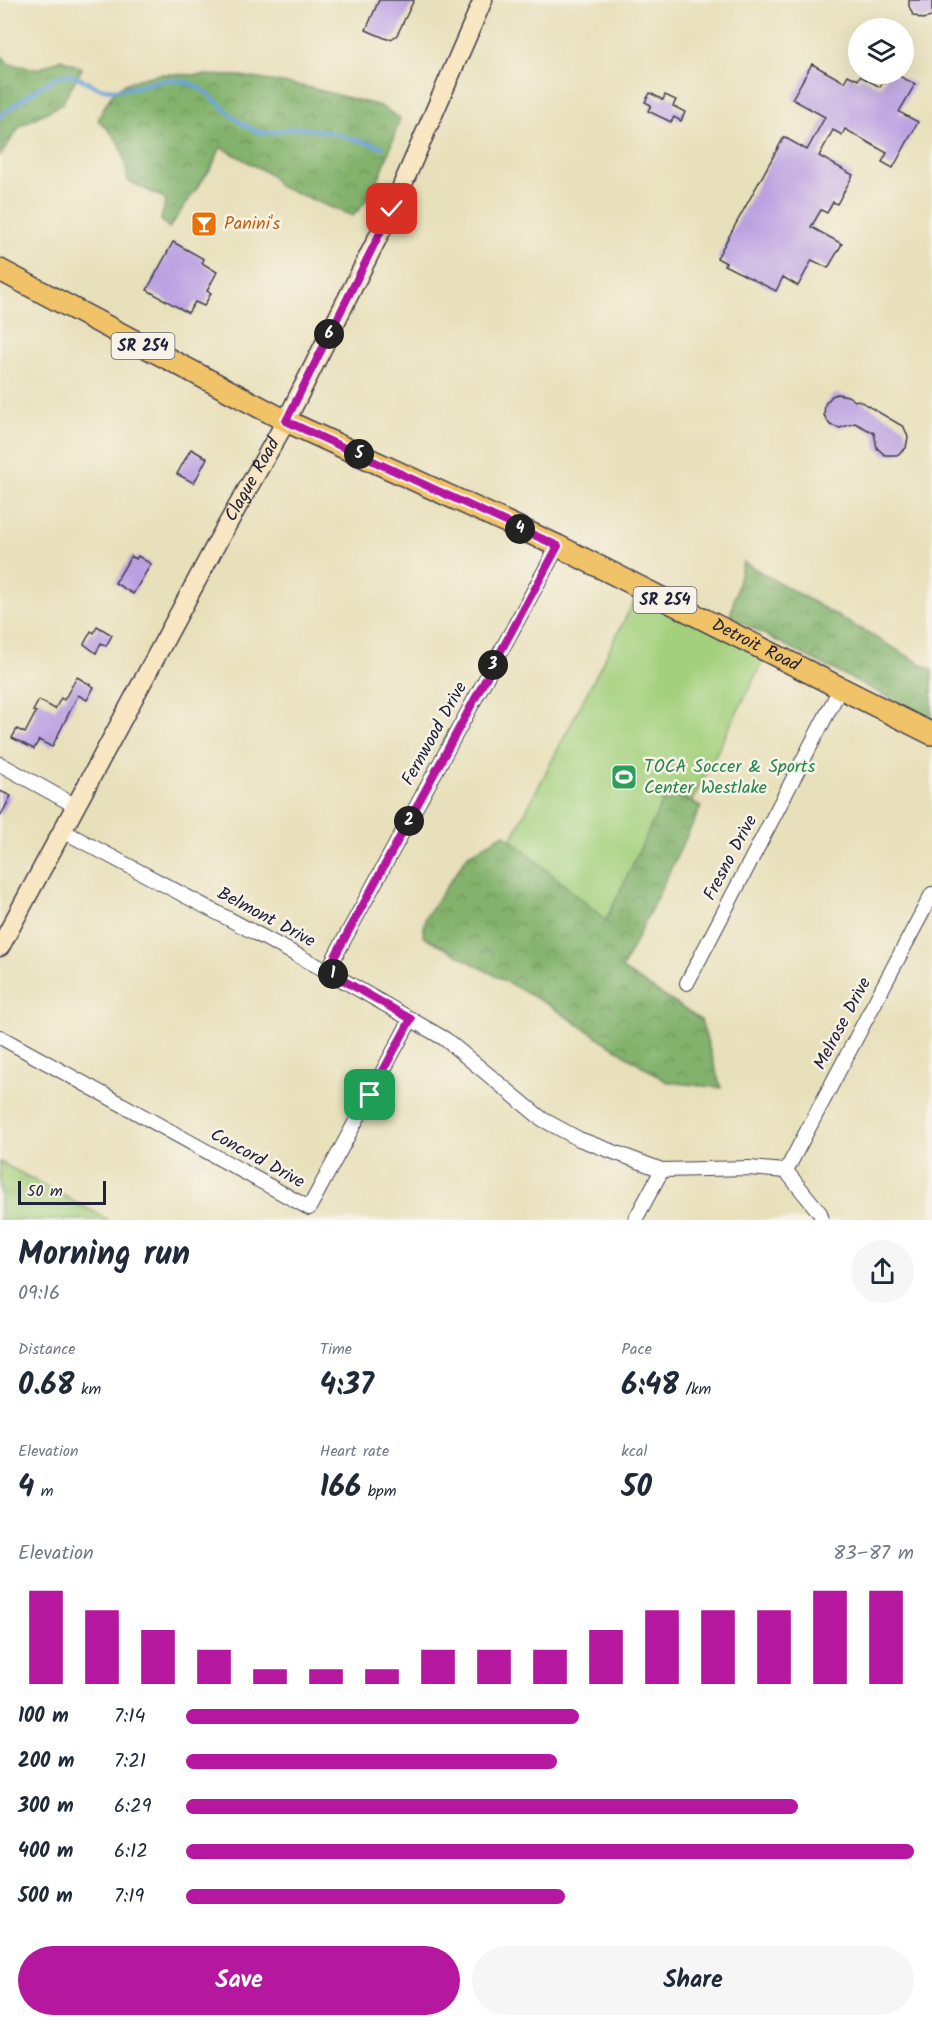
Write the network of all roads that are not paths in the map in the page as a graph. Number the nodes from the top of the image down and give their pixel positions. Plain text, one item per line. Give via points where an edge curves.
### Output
1 (483, 0) edge
2 (0, 270) edge
3 (286, 421) junction
4 (558, 546) junction
5 (841, 687) junction
6 (932, 734) edge
7 (0, 764) edge
8 (76, 806) junction
9 (63, 831) junction
10 (932, 894) edge
11 (0, 947) edge
12 (327, 971) junction
13 (687, 982) dead end
14 (411, 1019) junction
15 (0, 1037) edge
16 (662, 1170) junction
17 (786, 1171) junction
18 (635, 1220) edge
19 (822, 1220) edge

1 - 3 main road, Clague Road via 392,209
2 - 3 main road, Detroit Road / SR 254
3 - 4 main road, Detroit Road / SR 254
3 - 8 main road, Clague Road
4 - 5 main road, Detroit Road / SR 254
4 - 12 street, Fernwood Drive
5 - 6 main road, Detroit Road / SR 254
5 - 13 street, Fresno Drive
7 - 8 street
8 - 9 main road, Clague Road
9 - 11 main road, Clague Road
9 - 12 street, Belmont Drive
10 - 17 street, Melrose Drive
12 - 14 street, Belmont Drive
14 - 15 street, Concord Drive via 309,1208
14 - 16 street, Belmont Drive via 445,1039 542,1119 579,1139
16 - 17 street
16 - 18 street
17 - 19 street

